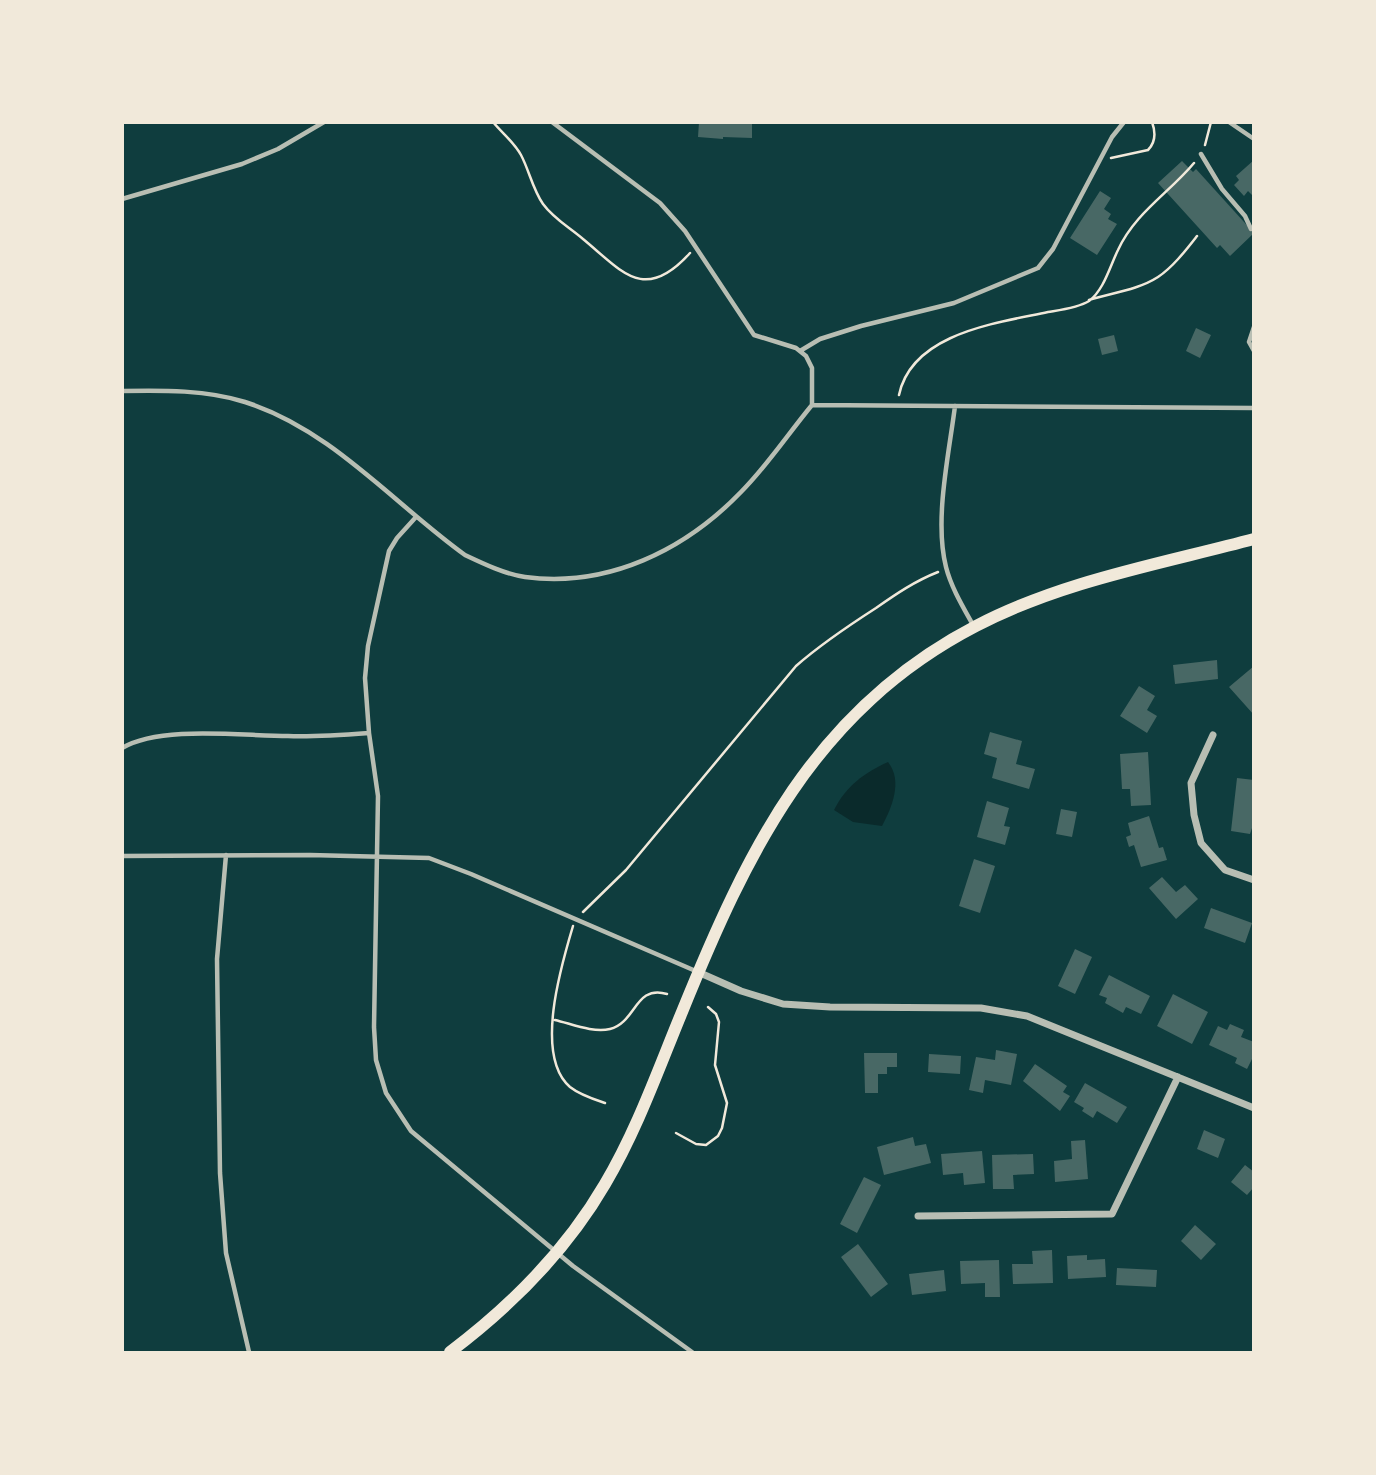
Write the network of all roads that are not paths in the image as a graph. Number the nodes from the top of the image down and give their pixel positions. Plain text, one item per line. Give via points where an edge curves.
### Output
1 (324, 122) edge
2 (552, 122) edge
3 (1124, 122) edge
4 (1230, 122) edge
5 (1254, 139) edge
6 (1200, 154) dead end
7 (122, 199) edge
8 (1251, 229) dead end
9 (1254, 327) edge
10 (800, 351) junction
11 (1254, 351) edge
12 (122, 391) edge
13 (812, 405) junction
14 (955, 406) junction
15 (1254, 408) edge
16 (416, 517) junction
17 (1254, 539) edge
18 (974, 626) junction
19 (369, 733) junction
20 (1213, 735) dead end
21 (122, 748) edge
22 (226, 855) junction
23 (122, 856) edge
24 (378, 856) junction
25 (1254, 880) edge
26 (698, 972) junction
27 (1178, 1077) junction
28 (1254, 1108) edge
29 (918, 1216) dead end
30 (558, 1251) junction
31 (249, 1353) edge
32 (450, 1353) edge
33 (692, 1353) edge

1 - 7 lane via 278,149 242,163
2 - 10 lane via 660,202 685,231 754,335
3 - 10 lane via 1038,268 954,303 861,326 820,339
4 - 5 lane
6 - 8 lane
9 - 11 lane via 1249,342
10 - 13 lane via 812,368
12 - 16 lane via 213,396 244,401 274,413 340,454
13 - 14 lane
13 - 16 lane via 741,492 695,533 627,568 592,575 524,577 466,555
14 - 15 lane
14 - 18 lane via 942,548 946,568
16 - 19 lane via 389,551 375,610 365,678
17 - 18 main road via 1101,578 1017,606
18 - 26 main road via 891,682 855,714 800,777 746,867
19 - 21 lane via 308,737 172,734 147,737
19 - 24 lane via 378,796
20 - 25 street via 1191,783 1201,843 1225,870
22 - 23 lane
22 - 24 lane
22 - 31 lane via 217,960 220,1173 226,1253
24 - 26 lane via 429,859 471,874
24 - 30 lane via 374,1027 376,1059 386,1093 411,1131
26 - 27 street via 783,1004 981,1007 1027,1016
26 - 30 main road via 619,1158
27 - 28 street
27 - 29 street via 1112,1214
30 - 32 main road via 510,1303
30 - 33 lane

